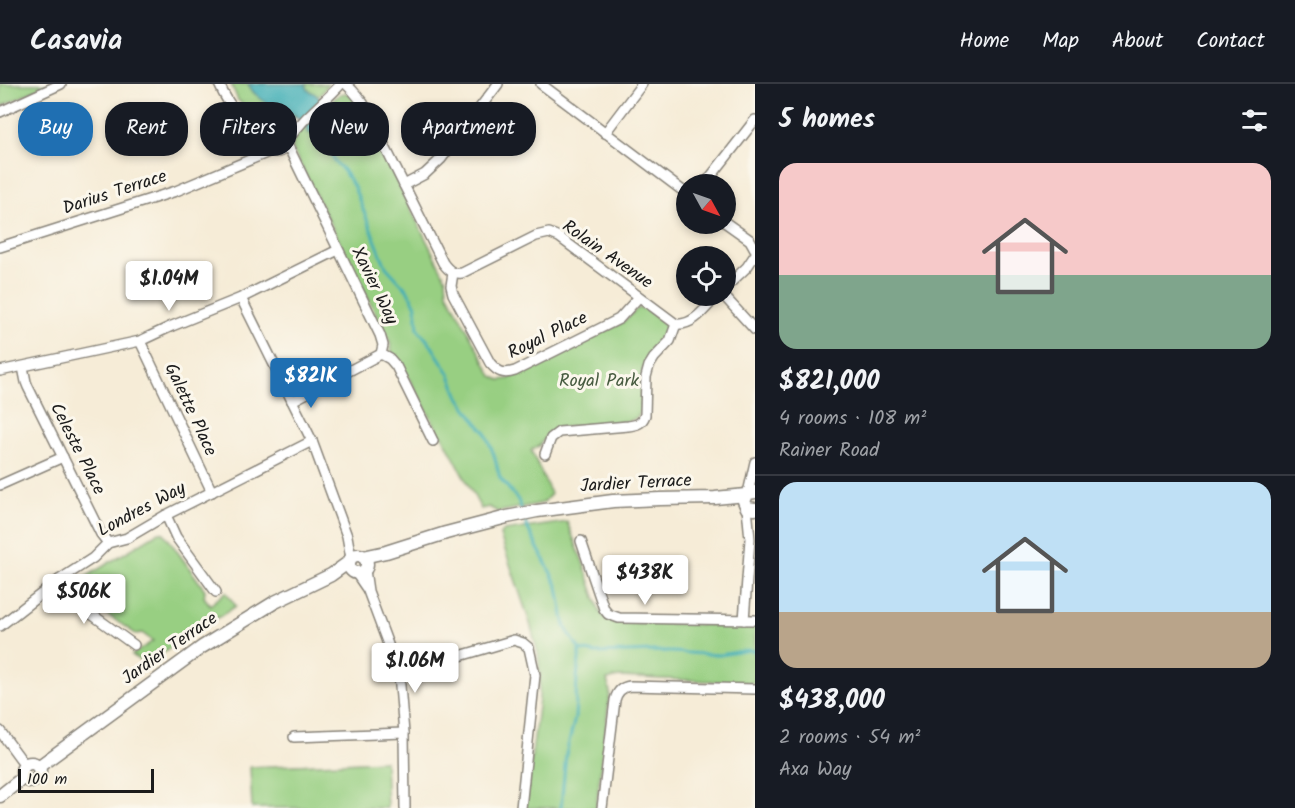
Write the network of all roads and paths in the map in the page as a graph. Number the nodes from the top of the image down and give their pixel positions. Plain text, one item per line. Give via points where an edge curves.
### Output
1 (61, 84) edge
2 (219, 84) edge
3 (341, 84) edge
4 (346, 84) edge
5 (498, 84) edge
6 (540, 84) edge
7 (642, 84) edge
8 (228, 102) edge
9 (0, 112) edge
10 (755, 120) edge
11 (301, 122) junction
12 (297, 123) edge
13 (297, 128) edge
14 (605, 133) junction
15 (248, 156) edge
16 (263, 156) edge
17 (281, 156) edge
18 (292, 156) edge
19 (238, 165) junction
20 (300, 174) junction
21 (713, 174) edge
22 (404, 185) junction
23 (676, 186) edge
24 (736, 230) edge
25 (0, 247) edge
26 (755, 249) edge
27 (338, 250) junction
28 (755, 255) edge
29 (453, 273) junction
30 (736, 277) edge
31 (639, 297) junction
32 (241, 298) junction
33 (707, 306) edge
34 (733, 306) edge
35 (676, 324) junction
36 (755, 330) edge
37 (140, 341) junction
38 (381, 354) junction
39 (23, 367) junction
40 (0, 371) edge
41 (292, 401) junction
42 (312, 441) junction
43 (433, 441) dead end
44 (545, 454) dead end
45 (63, 457) junction
46 (755, 462) edge
47 (0, 486) edge
48 (212, 492) junction
49 (750, 503) edge
50 (166, 515) junction
51 (581, 541) dead end
52 (108, 543) junction
53 (358, 564) junction
54 (59, 580) junction
55 (216, 592) dead end
56 (744, 620) junction
57 (755, 621) edge
58 (0, 626) edge
59 (134, 645) dead end
60 (399, 675) junction
61 (755, 689) edge
62 (0, 731) edge
63 (404, 733) junction
64 (294, 737) dead end
65 (24, 771) junction
66 (0, 796) edge
67 (405, 808) edge
68 (520, 808) edge
69 (602, 808) edge

1 - 9 street
2 - 8 street
3 - 11 street
4 - 22 street via 363,103
5 - 22 street via 441,159 425,174
6 - 14 street
7 - 14 street
10 - 21 street
11 - 12 street
11 - 13 street
14 - 23 street
15 - 19 street, Darius Terrace
16 - 19 street, Darius Terrace
17 - 20 street, Xavier Way
18 - 20 street, Xavier Way
19 - 25 street, Darius Terrace via 176,191
20 - 27 street, Xavier Way
22 - 29 street via 443,264
24 - 26 street
27 - 32 street
27 - 38 street, Xavier Way via 380,335
28 - 30 street
29 - 31 street, Rolain Avenue via 462,273 549,233
29 - 31 street, Royal Place via 453,294 490,363 503,373 515,371 619,319
31 - 35 street, Rolain Avenue
32 - 37 street
32 - 41 street
33 - 35 street via 693,320
34 - 36 street
35 - 44 street via 670,341 648,366 646,412 642,421 628,426 559,432 551,438
37 - 39 street
37 - 48 street, Galette Place
38 - 41 street
38 - 43 street, Xavier Way via 396,366
39 - 40 street
39 - 45 street, Celeste Place via 26,382
41 - 42 street
42 - 48 street, Londres Way
42 - 53 street
45 - 47 street
45 - 52 street, Celeste Place
46 - 49 street
48 - 50 street, Londres Way
49 - 53 street, Jardier Terrace via 715,498 660,499 537,511 446,533
49 - 56 street
50 - 52 street, Londres Way via 127,538
50 - 55 street via 176,537
51 - 56 street via 604,609 612,616
52 - 54 street, Londres Way
53 - 60 street
53 - 65 street, Jardier Terrace via 275,602 202,647 38,767 36,778 31,780
54 - 58 street, Londres Way
54 - 59 street via 72,600
56 - 57 street
60 - 63 street
60 - 68 street via 514,640 529,648 535,675
61 - 69 street via 630,686 620,690 615,700
62 - 65 street
63 - 64 street
63 - 67 street
65 - 66 street

